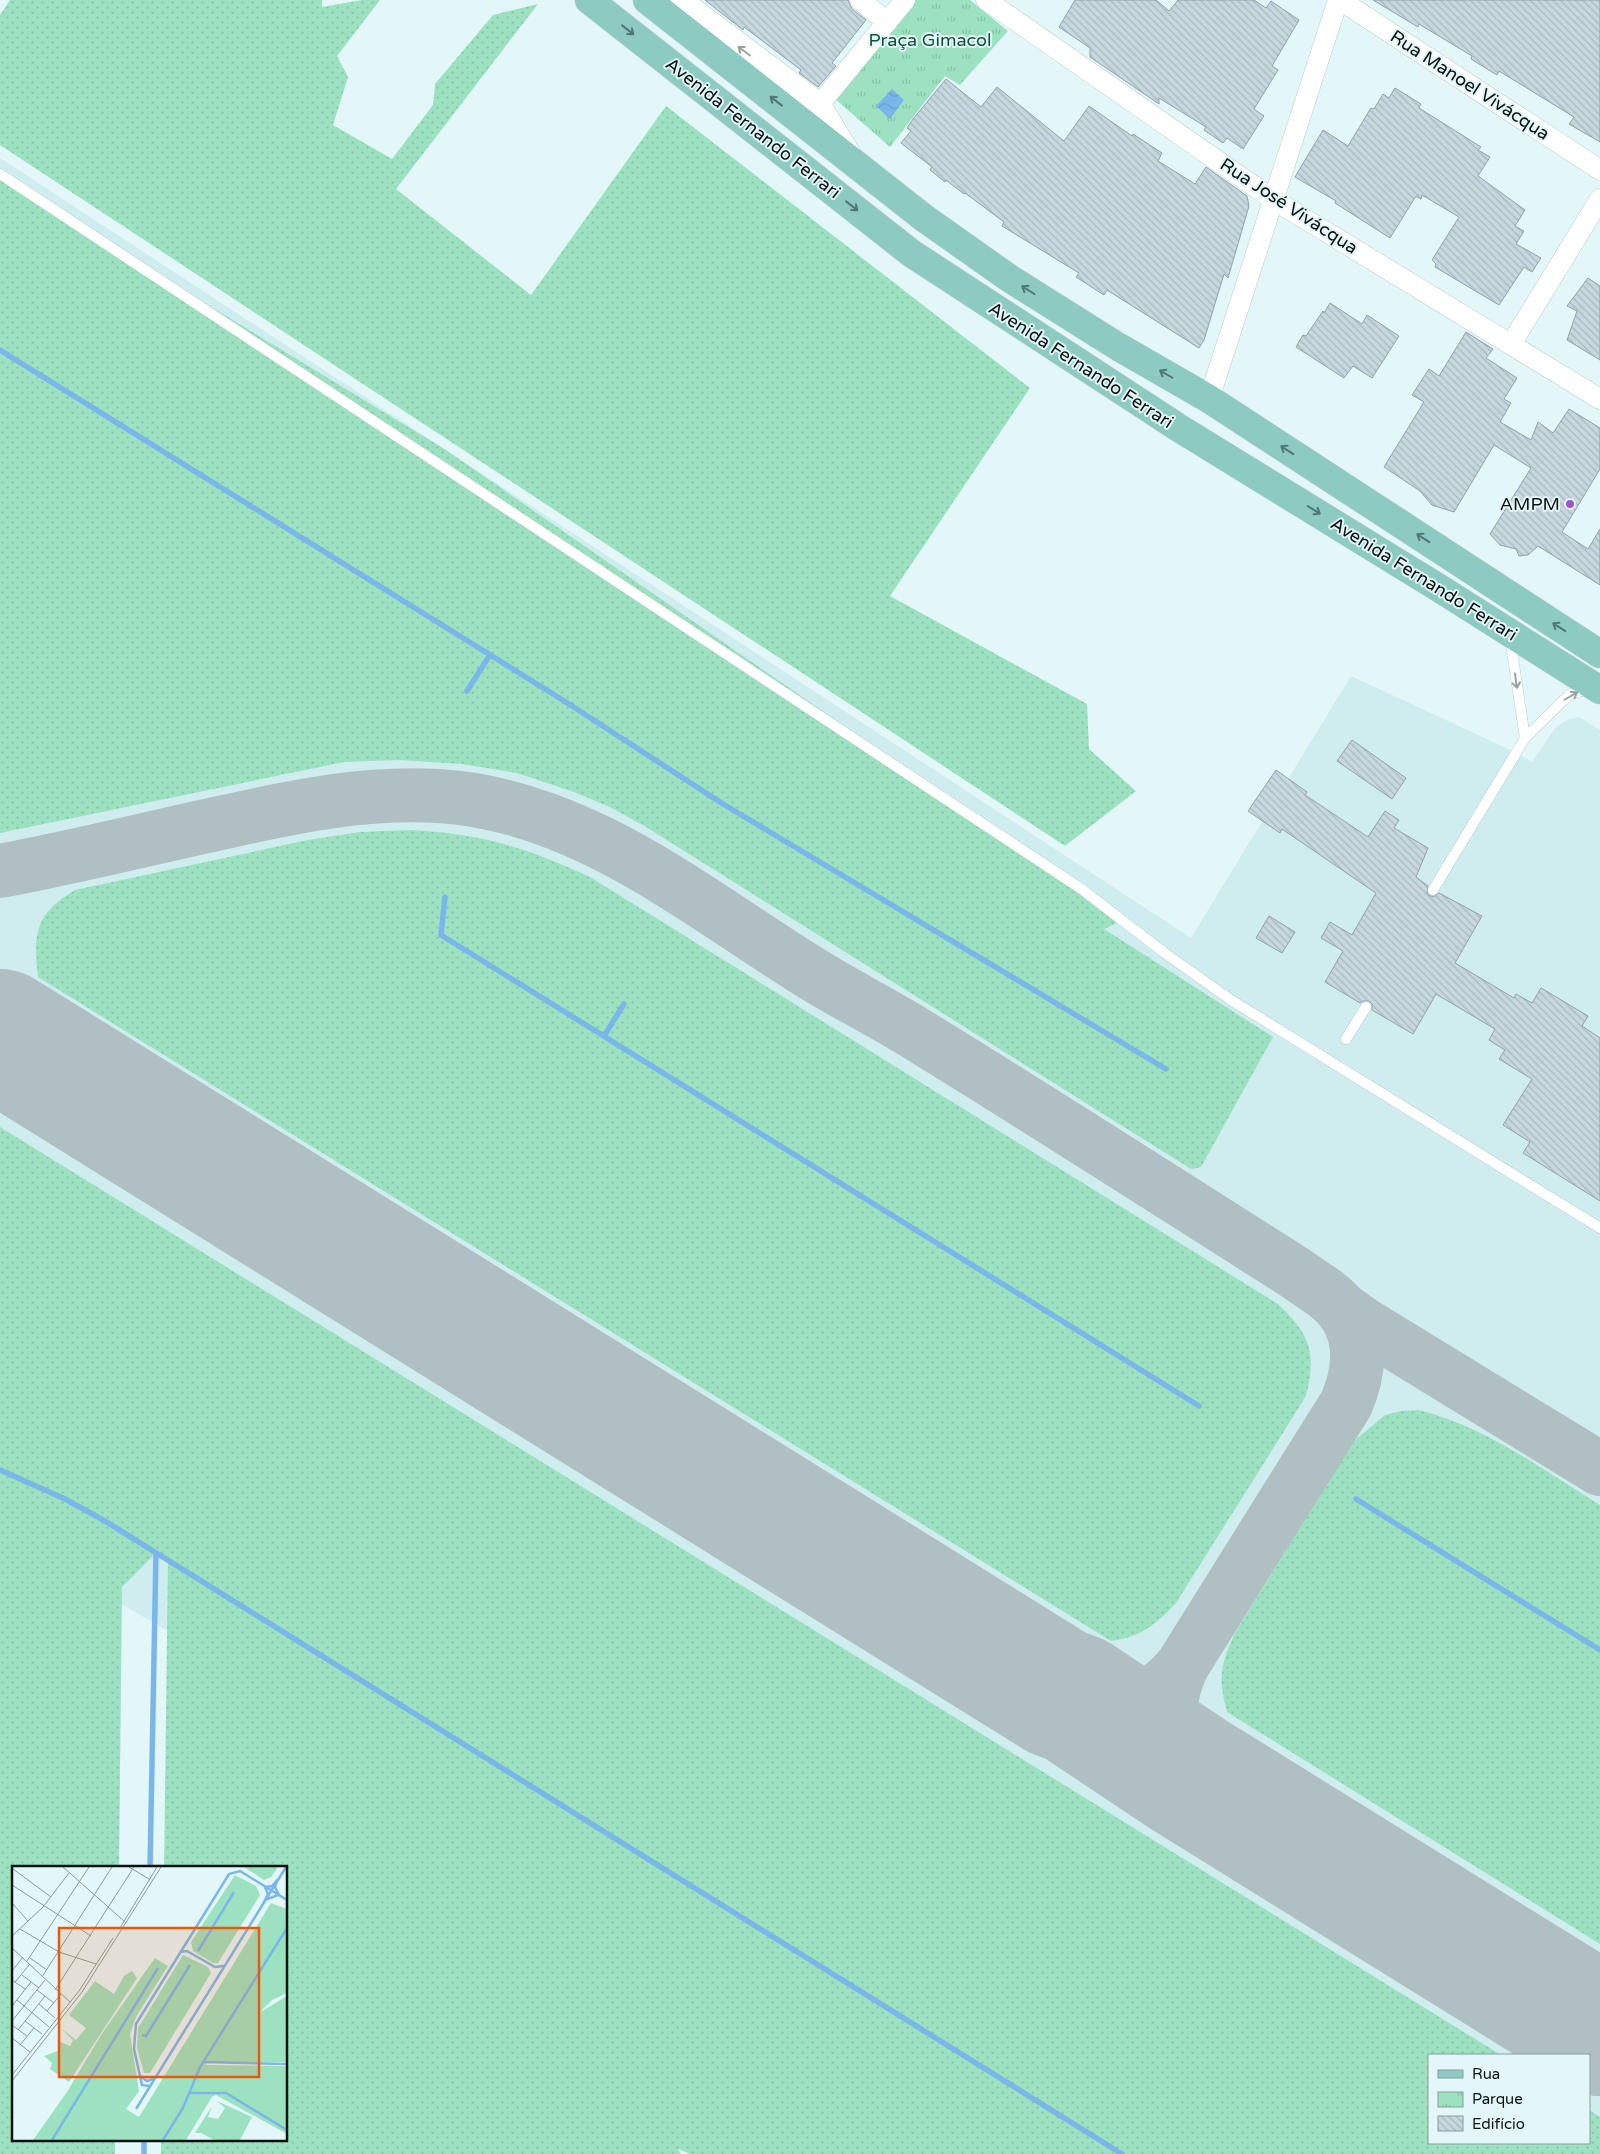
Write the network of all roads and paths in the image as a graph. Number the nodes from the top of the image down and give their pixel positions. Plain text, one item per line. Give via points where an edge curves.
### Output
1 (589, 0) edge
2 (647, 0) edge
3 (676, 0) edge
4 (860, 0) edge
5 (905, 0) edge
6 (986, 0) edge
7 (1339, 0) edge
8 (888, 22) junction
9 (810, 114) junction
10 (1600, 170) edge
11 (0, 174) edge
12 (1600, 198) edge
13 (1274, 200) junction
14 (1510, 344) junction
15 (1209, 398) junction
16 (1600, 399) edge
17 (1228, 457) junction
18 (1510, 632) junction
19 (1600, 653) edge
20 (1599, 689) edge
21 (1525, 738) junction
22 (1433, 890) dead end
23 (1366, 1007) dead end
24 (1346, 1039) dead end
25 (1600, 1228) edge

1 -> 17 main road, Avenida Fernando Ferrari via 911,253 1137,402
9 -> 2 main road, Avenida Fernando Ferrari
9 -> 3 street, Avenida Fernando Ferrari
4 - 8 street
5 - 8 street
6 - 13 street, Rua José Vivácqua
7 - 10 street, Rua Manoel Vivácqua
7 - 13 street
8 - 9 street
15 -> 9 main road, Avenida Fernando Ferrari via 1116,346 1009,278 924,218 849,159
11 - 25 lane via 1080,888 1231,1000
12 - 14 street
13 - 14 street, Rua José Vivácqua
13 - 15 street
14 - 16 street, Rua José Vivácqua
15 - 17 main road
19 -> 15 main road, Avenida Fernando Ferrari
17 -> 18 main road, Avenida Fernando Ferrari
18 - 20 main road, Avenida Fernando Ferrari
18 -> 21 lane
21 -> 20 lane via 1570,694
21 - 22 lane
23 - 24 lane

